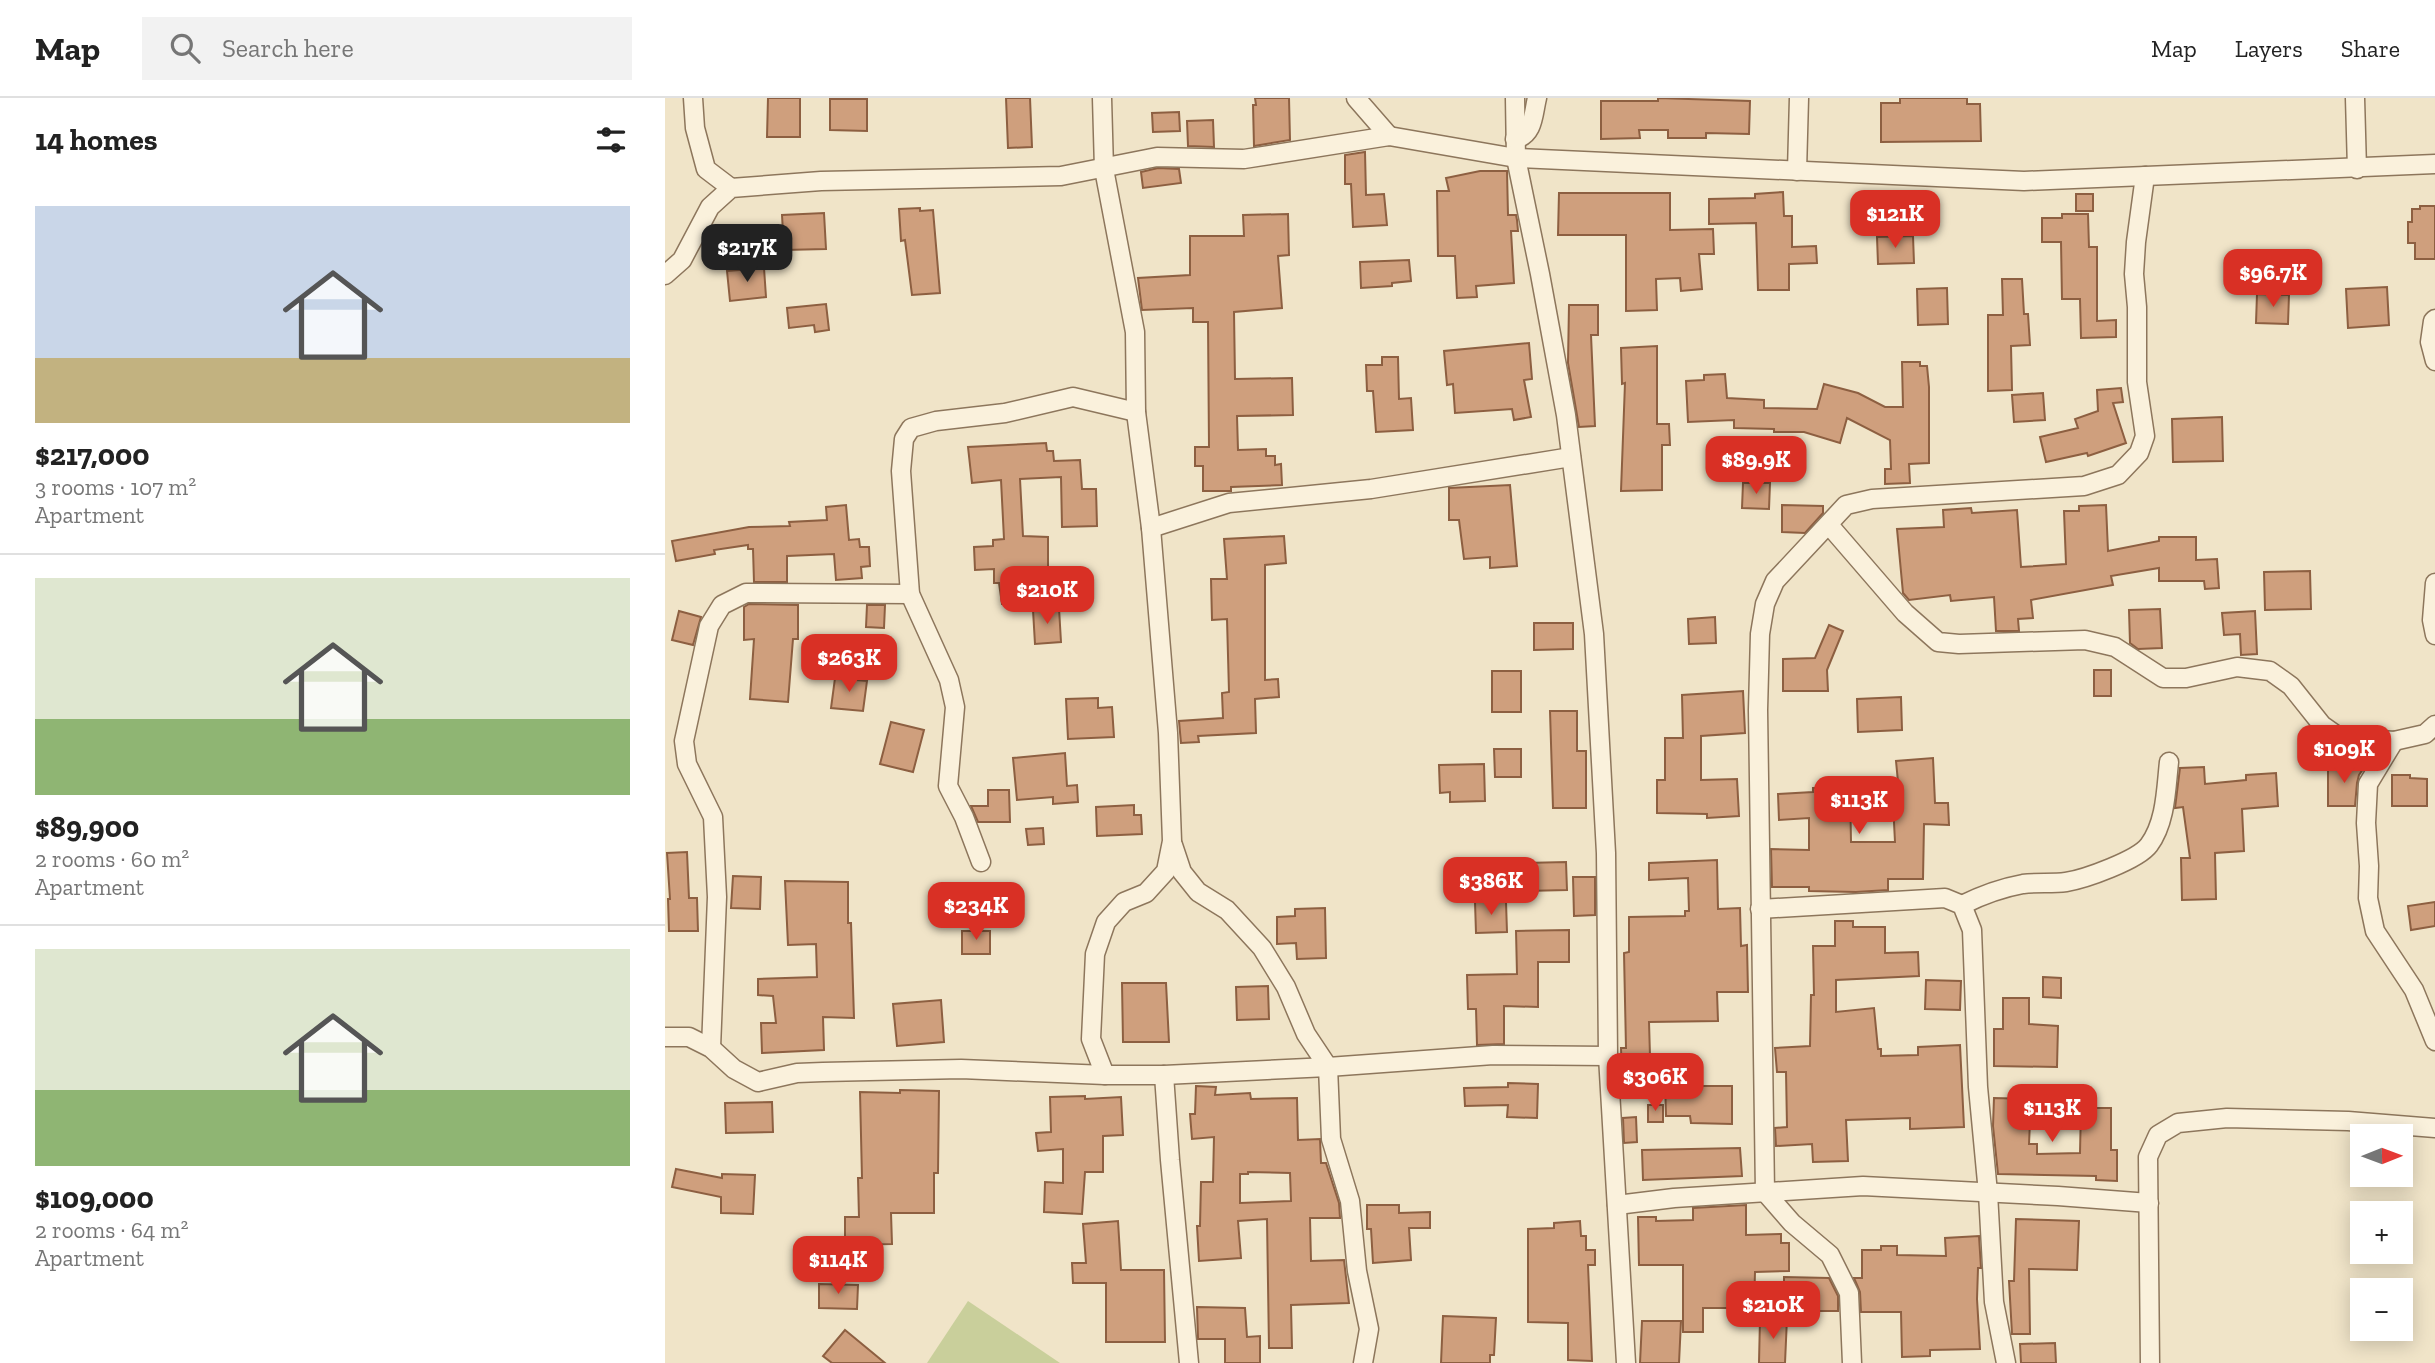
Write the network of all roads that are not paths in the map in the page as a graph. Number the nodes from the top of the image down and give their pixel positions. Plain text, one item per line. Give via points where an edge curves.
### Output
1 (693, 98) edge
2 (1102, 98) edge
3 (1356, 98) edge
4 (1515, 98) edge
5 (1537, 98) edge
6 (1799, 98) edge
7 (2355, 98) edge
8 (1389, 136) junction
9 (1515, 139) junction
10 (1516, 158) junction
11 (2435, 164) edge
12 (1104, 169) junction
13 (2357, 169) junction
14 (1797, 171) junction
15 (2145, 176) junction
16 (731, 188) junction
17 (665, 275) edge
18 (2435, 319) edge
19 (2435, 362) edge
20 (1136, 412) junction
21 (1571, 457) junction
22 (1829, 525) junction
23 (1151, 528) junction
24 (2435, 583) edge
25 (910, 594) junction
26 (2435, 635) edge
27 (2435, 725) edge
28 (2394, 741) junction
29 (2169, 762) dead end
30 (1172, 841) junction
31 (981, 862) dead end
32 (1962, 905) junction
33 (1760, 909) junction
34 (665, 1037) edge
35 (2435, 1041) edge
36 (711, 1048) junction
37 (1608, 1056) junction
38 (1328, 1067) junction
39 (1105, 1075) junction
40 (1164, 1075) junction
41 (2435, 1128) edge
42 (1765, 1192) junction
43 (1988, 1193) junction
44 (2149, 1203) junction
45 (1617, 1205) junction
46 (1189, 1363) edge
47 (1363, 1363) edge
48 (1626, 1363) edge
49 (1852, 1363) edge
50 (2006, 1363) edge
51 (2150, 1363) edge

1 - 16 street via 706,169
2 - 12 street
3 - 8 street
4 - 9 street
5 - 9 street via 1529,131
6 - 14 street
7 - 13 street
8 - 10 street
8 - 12 street via 1244,159 1157,158
9 - 10 street
10 - 14 street
10 - 21 street via 1556,353
11 - 13 street
12 - 16 street via 1061,176 821,181
12 - 20 street via 1135,332
13 - 15 street
14 - 15 street via 2024,181
15 - 22 street via 2134,274 2137,382 2145,436 2139,453 2118,475 2084,486 1872,499 1846,505
16 - 17 street via 710,207 682,260
18 - 19 street via 2430,342
20 - 23 street
20 - 25 street via 1073,397 911,428 904,439 901,471
21 - 23 street via 1371,489 1229,503
21 - 37 street via 1594,634 1606,853
22 - 28 street via 1905,613 1938,642 2085,640 2115,647 2163,678 2237,667 2270,671 2291,686 2322,725 2339,737
22 - 33 street via 1776,581 1765,604 1758,710
23 - 30 street
24 - 26 street
25 - 31 street via 949,680 955,707 948,786
25 - 36 street via 746,593 722,605 709,626 684,741 687,764 713,817 717,897
27 - 28 street via 2425,734
28 - 35 street via 2368,784 2368,898 2375,931 2414,990
29 - 32 street via 2164,812 2151,844 2141,854 2068,882 1989,892
30 - 38 street via 1182,872 1198,892 1227,910 1262,948 1286,987 1305,1034
30 - 39 street via 1166,871 1146,893 1124,902 1106,922 1095,954 1091,1039
32 - 33 street via 1945,898
32 - 43 street via 1972,930 1977,1087
33 - 42 street
34 - 36 street via 689,1037
36 - 39 street via 734,1069 758,1082 797,1073 961,1069
37 - 38 street via 1493,1055
37 - 45 street
38 - 40 street
38 - 47 street via 1331,1139 1350,1201 1357,1272 1369,1329
39 - 40 street
40 - 46 street
41 - 44 street via 2227,1118 2178,1122 2158,1135 2148,1157
42 - 43 street via 1863,1186
42 - 45 street
42 - 49 street via 1830,1255 1840,1274 1849,1293
43 - 44 street
43 - 50 street via 1994,1302
44 - 51 street
45 - 48 street

